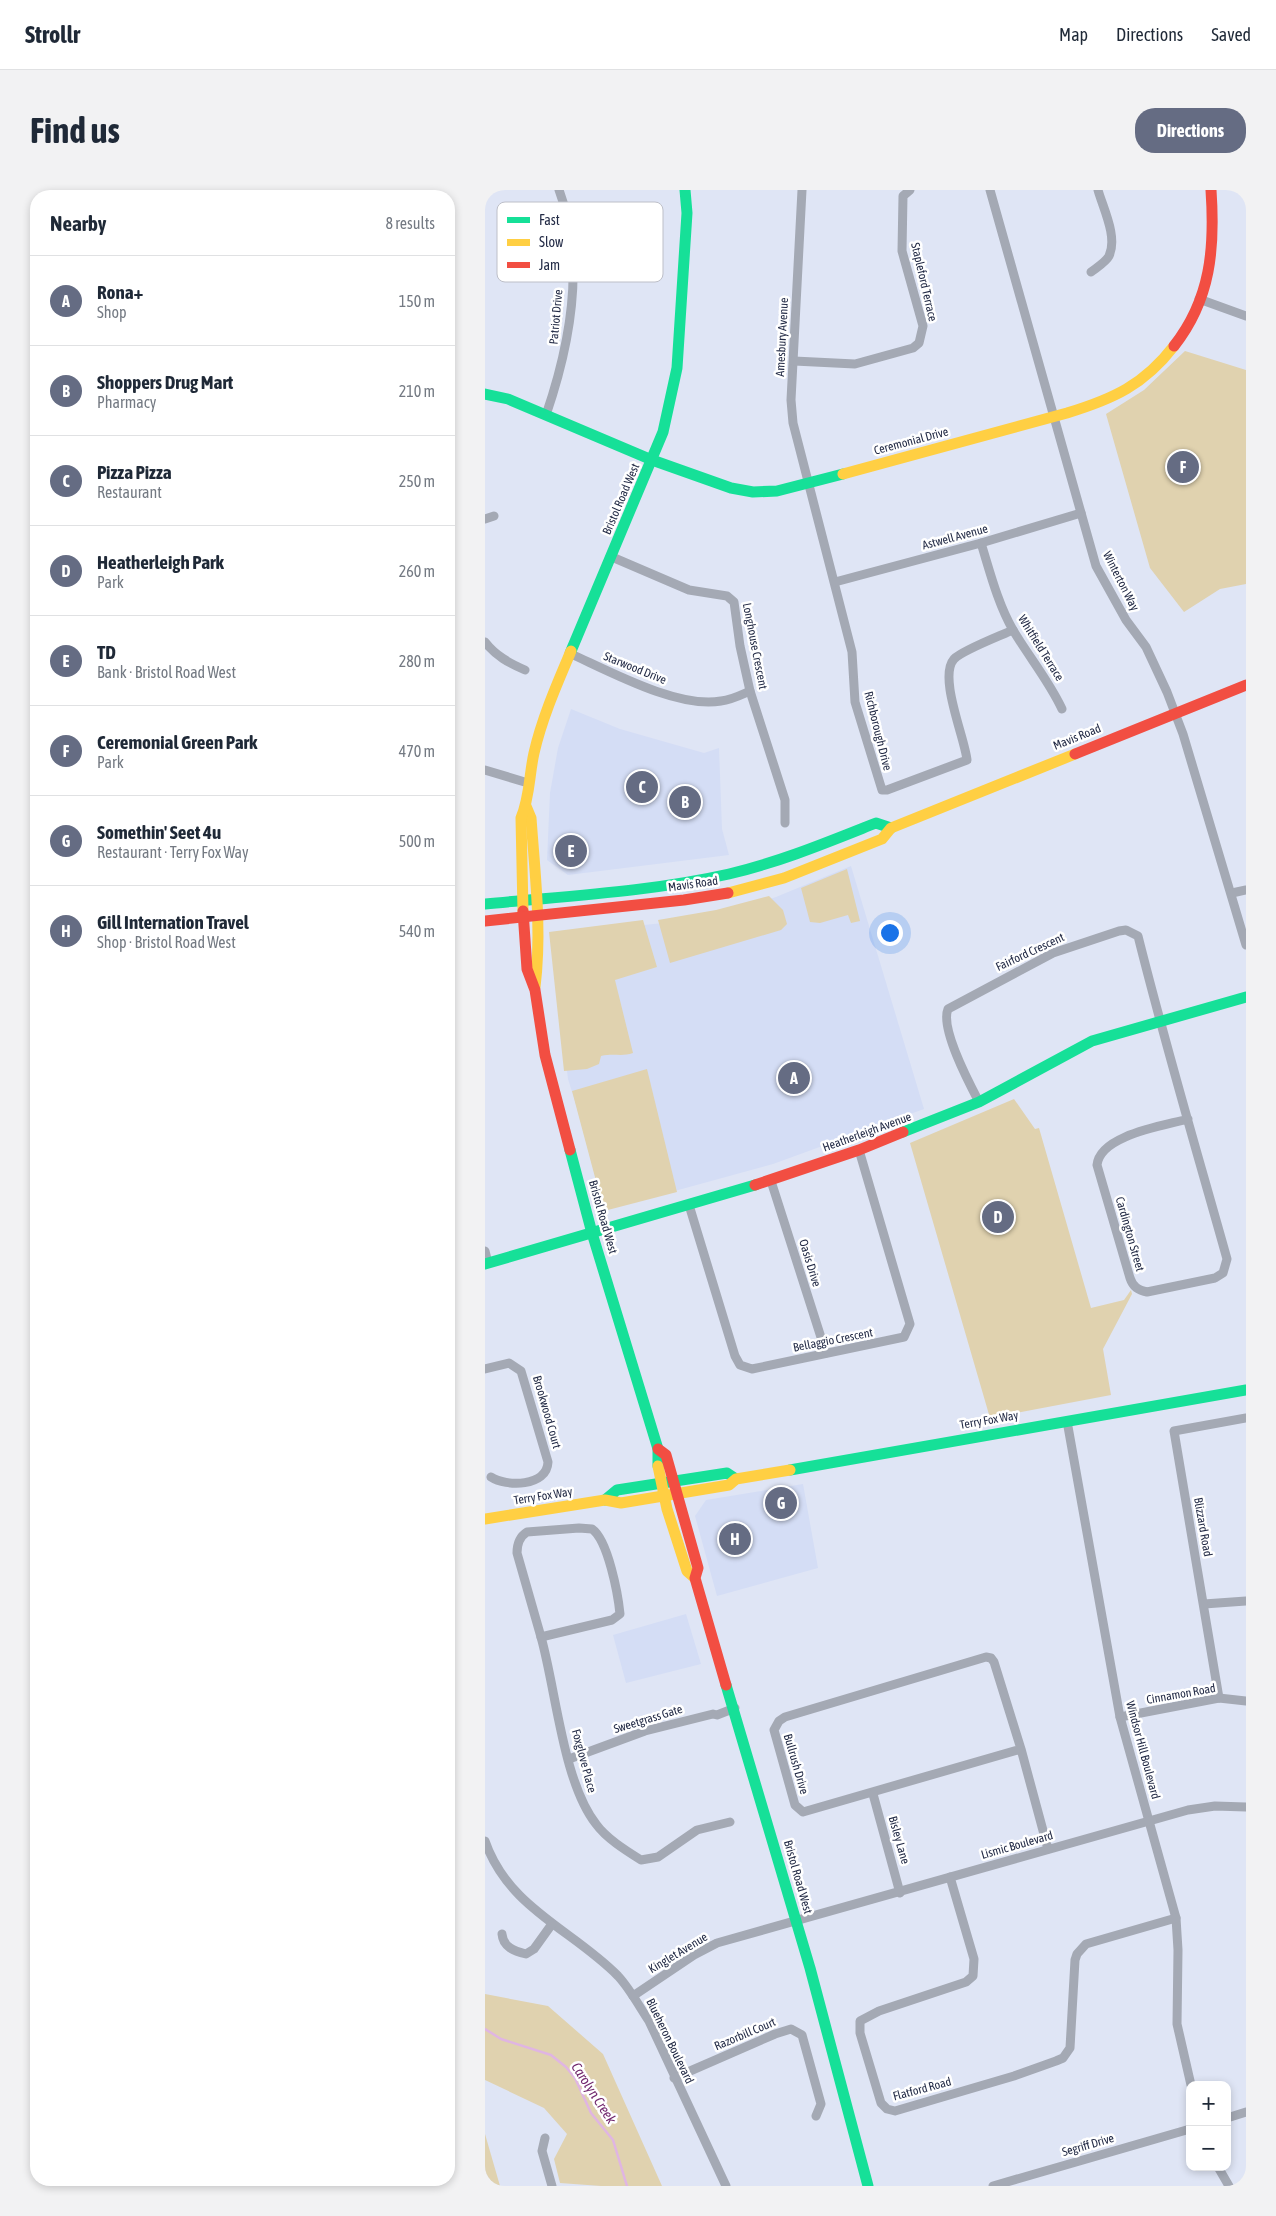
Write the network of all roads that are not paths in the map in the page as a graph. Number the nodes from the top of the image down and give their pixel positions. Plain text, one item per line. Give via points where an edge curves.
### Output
1 (685, 190) edge
2 (802, 190) edge
3 (910, 190) edge
4 (990, 190) edge
5 (1098, 190) edge
6 (1211, 190) edge
7 (1091, 272) dead end
8 (571, 282) edge
9 (1199, 299) junction
10 (1246, 316) edge
11 (794, 361) junction
12 (485, 394) edge
13 (546, 415) junction
14 (1054, 416) junction
15 (652, 460) junction
16 (809, 483) junction
17 (1081, 513) junction
18 (981, 543) junction
19 (611, 557) junction
20 (835, 582) junction
21 (1013, 630) junction
22 (485, 642) edge
23 (569, 653) junction
24 (525, 670) dead end
25 (1246, 685) edge
26 (750, 691) junction
27 (1062, 709) dead end
28 (1175, 713) junction
29 (485, 770) edge
30 (528, 783) junction
31 (526, 806) junction
32 (785, 822) dead end
33 (891, 828) junction
34 (1246, 890) edge
35 (1232, 893) junction
36 (535, 898) junction
37 (522, 900) junction
38 (485, 904) edge
39 (536, 916) junction
40 (523, 917) junction
41 (485, 921) edge
42 (1246, 945) edge
43 (535, 990) junction
44 (1246, 997) edge
45 (1159, 1021) junction
46 (979, 1102) junction
47 (1187, 1119) junction
48 (859, 1150) junction
49 (771, 1181) junction
50 (689, 1205) junction
51 (592, 1233) junction
52 (485, 1251) edge
53 (487, 1263) edge
54 (825, 1353) junction
55 (485, 1369) edge
56 (1246, 1390) edge
57 (1246, 1418) edge
58 (1067, 1421) junction
59 (658, 1449) junction
60 (491, 1477) dead end
61 (737, 1479) junction
62 (673, 1480) junction
63 (661, 1482) junction
64 (677, 1493) junction
65 (664, 1495) junction
66 (605, 1500) junction
67 (485, 1519) edge
68 (695, 1578) junction
69 (1246, 1601) edge
70 (1203, 1604) junction
71 (541, 1637) junction
72 (1219, 1698) junction
73 (1246, 1701) edge
74 (735, 1708) junction
75 (1120, 1718) junction
76 (1021, 1749) junction
77 (569, 1759) junction
78 (873, 1794) junction
79 (1246, 1807) edge
80 (730, 1822) dead end
81 (1149, 1822) junction
82 (485, 1841) edge
83 (1048, 1849) junction
84 (950, 1877) junction
85 (900, 1892) junction
86 (1176, 1918) junction
87 (796, 1922) junction
88 (552, 1924) junction
89 (502, 1934) dead end
90 (633, 1996) junction
91 (675, 2078) junction
92 (1190, 2081) edge
93 (1246, 2112) edge
94 (816, 2116) dead end
95 (1231, 2117) edge
96 (1186, 2130) edge
97 (545, 2138) dead end
98 (1220, 2171) edge
99 (1003, 2185) edge
100 (552, 2186) edge
101 (726, 2186) edge
102 (868, 2186) edge
103 (993, 2186) edge
104 (1229, 2186) edge

1 - 15 street, Bristol Road West via 687,213 677,368 663,432
2 - 11 street, Amesbury Avenue
3 - 11 street, Stapleford Terrace via 903,196 901,239 923,326 919,343 913,348 855,364
4 - 14 street, Winterton Way
5 - 7 street via 1111,231 1111,249 1109,257
6 - 9 street, Ceremonial Drive via 1213,244 1206,282
8 - 13 street, Patriot Drive via 566,347
9 - 10 street
9 - 14 street, Ceremonial Drive via 1173,349 1146,376 1111,397
11 - 16 street, Amesbury Avenue via 793,424
12 - 13 street, Ceremonial Drive via 508,399
13 - 15 street, Ceremonial Drive
14 - 16 street, Ceremonial Drive
14 - 17 street, Winterton Way
15 - 16 street, Ceremonial Drive via 738,490 777,491
15 - 19 street, Bristol Road West
16 - 20 street, Richborough Drive
17 - 18 street, Astwell Avenue
17 - 28 street, Winterton Way via 1096,566 1126,620 1146,647
18 - 20 street, Astwell Avenue
18 - 21 street, Whitfield Terrace via 999,600
19 - 23 street, Bristol Road West
19 - 26 street, Longhouse Crescent via 689,590 730,598 736,609
20 - 21 street, Richborough Drive via 852,652 855,702 882,790 967,760 952,705 950,666 957,657
21 - 27 street, Whitfield Terrace
22 - 24 street via 506,662
23 - 26 street, Starwood Drive via 649,689 688,699 721,701
23 - 30 street, Bristol Road West via 544,720
25 - 28 street, Mavis Road
26 - 32 street, Longhouse Crescent via 785,800
28 - 33 street, Mavis Road
28 - 35 street, Winterton Way
29 - 30 street
30 - 31 street, Bristol Road West
31 - 36 street, Bristol Road West via 531,818
31 - 37 street, Bristol Road West via 521,818
33 - 36 street, Mavis Road via 876,823 771,862 708,878
33 - 39 street, Mavis Road via 883,839 784,878 733,892
34 - 35 street
35 - 42 street, Winterton Way
36 - 37 street, Mavis Road
36 - 39 street, Bristol Road West
37 - 38 street, Mavis Road
37 - 40 street, Bristol Road West
39 - 40 street, Mavis Road
39 - 43 street, Bristol Road West via 538,967
40 - 41 street, Mavis Road
40 - 43 street, Bristol Road West via 527,969
43 - 51 street, Bristol Road West via 545,1055
44 - 45 street, Heatherleigh Avenue
45 - 46 street, Heatherleigh Avenue via 1092,1042
45 - 46 street, Fairford Crescent via 1138,936 1119,930 1053,953 948,1009 945,1018 960,1065
45 - 47 street, Cardington Street
46 - 48 street, Heatherleigh Avenue
47 - 47 street, Cardington Street via 1125,1137 1104,1148 1098,1156 1097,1165 1132,1284 1147,1292 1215,1278 1223,1272 1227,1260
48 - 49 street, Heatherleigh Avenue
48 - 54 street, Bellaggio Crescent via 909,1328 904,1337
49 - 50 street, Heatherleigh Avenue
49 - 54 street, Oasis Drive
50 - 51 street, Heatherleigh Avenue
50 - 54 street, Bellaggio Crescent via 740,1365 752,1369
51 - 53 street, Heatherleigh Avenue
51 - 59 street, Bristol Road West
52 - 53 street
55 - 60 street, Brookwood Court via 509,1362 519,1368 547,1462 546,1470 536,1480 511,1483
56 - 58 street, Terry Fox Way
57 - 70 street, Blizzard Road via 1174,1431
58 - 61 street, Terry Fox Way
58 - 75 street, Windsor Hill Boulevard
59 - 62 street, Bristol Road West via 666,1455
59 - 63 street, Bristol Road West via 655,1458
61 - 62 street, Terry Fox Way via 727,1473
61 - 64 street, Terry Fox Way via 729,1485
62 - 63 street, Terry Fox Way
62 - 64 street, Bristol Road West
63 - 65 street, Bristol Road West
63 - 66 street, Terry Fox Way via 617,1490
64 - 65 street, Terry Fox Way
64 - 68 street, Bristol Road West via 698,1568
65 - 66 street, Terry Fox Way via 621,1503
65 - 68 street, Bristol Road West via 687,1571
66 - 67 street, Terry Fox Way
68 - 74 street, Bristol Road West
69 - 70 street
70 - 72 street, Blizzard Road
71 - 71 street, Foxglove Place via 517,1553 519,1540 527,1532 592,1529 602,1541 620,1614 612,1620
71 - 77 street, Foxglove Place
72 - 73 street, Cinnamon Road
72 - 75 street, Cinnamon Road
74 - 77 street, Sweetgrass Gate via 645,1731
74 - 87 street, Bristol Road West
75 - 81 street, Windsor Hill Boulevard
76 - 78 street, Bullrush Drive
76 - 78 street, Bullrush Drive via 994,1662 986,1657 779,1721 774,1730 790,1791 799,1809 803,1812
76 - 83 street, Bullrush Drive
77 - 80 street, Foxglove Place via 581,1801 596,1825 641,1860 657,1857 697,1830
78 - 85 street, Bisley Lane
79 - 81 street, Lismic Boulevard via 1200,1807
81 - 83 street, Lismic Boulevard
81 - 86 street, Windsor Hill Boulevard
82 - 88 street, Blueheron Boulevard via 507,1882
83 - 84 street, Lismic Boulevard
84 - 85 street, Lismic Boulevard
84 - 86 street, Flatford Road via 974,1959 973,1976 966,1982 879,2011 860,2021 860,2033 881,2103 887,2109 895,2111 1063,2058 1070,2048 1075,1960 1081,1948
85 - 87 street, Lismic Boulevard
86 - 92 street, Windsor Hill Boulevard via 1177,2024
87 - 90 street, Kinglet Avenue via 717,1943
87 - 102 street, Bristol Road West
88 - 89 street via 526,1954 509,1948 503,1942
88 - 90 street, Blueheron Boulevard via 618,1976
90 - 91 street, Blueheron Boulevard via 649,2021
91 - 94 street, Razorbill Court via 791,2029 802,2035 821,2104
91 - 101 street, Blueheron Boulevard
93 - 95 street
96 - 99 street, Segriff Drive
97 - 100 street via 542,2152
98 - 104 street
99 - 103 street, Segriff Drive

